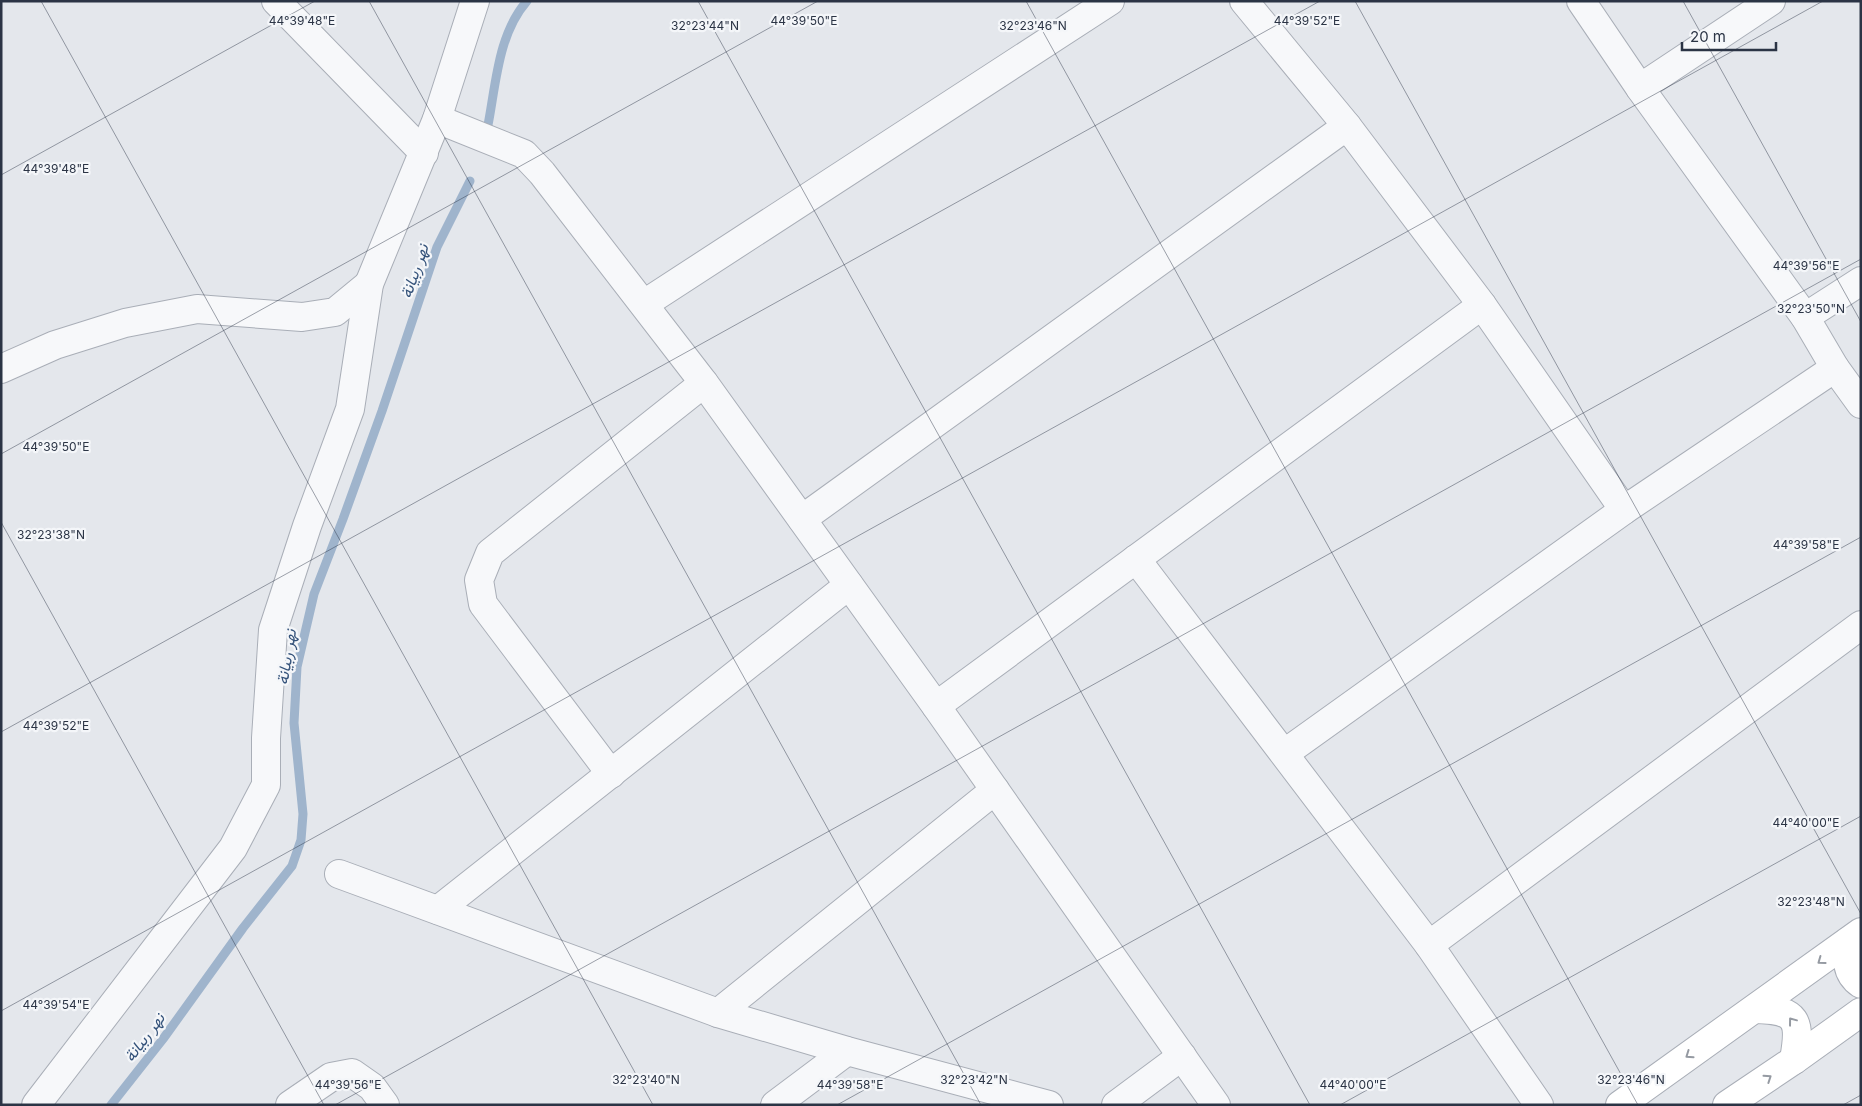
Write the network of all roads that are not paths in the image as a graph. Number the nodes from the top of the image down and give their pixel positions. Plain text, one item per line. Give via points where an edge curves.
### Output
1 (276, 1) edge
2 (476, 1) edge
3 (1110, 1) edge
4 (1244, 1) edge
5 (1581, 1) edge
6 (1771, 1) edge
7 (1640, 88) junction
8 (437, 119) junction
9 (1347, 126) junction
10 (424, 153) junction
11 (1861, 281) edge
12 (369, 284) junction
13 (644, 304) junction
14 (1482, 305) junction
15 (1805, 317) junction
16 (1835, 368) junction
17 (1, 369) edge
18 (704, 382) junction
19 (1861, 404) edge
20 (1624, 510) junction
21 (802, 519) junction
22 (1136, 558) junction
23 (849, 586) junction
24 (1861, 625) edge
25 (936, 706) junction
26 (1285, 753) junction
27 (611, 774) junction
28 (995, 790) junction
29 (338, 874) dead end
30 (438, 910) junction
31 (1855, 936) edge
32 (1429, 945) junction
33 (1861, 984) edge
34 (1755, 1009) junction
35 (1861, 1012) edge
36 (718, 1013) junction
37 (847, 1051) junction
38 (1182, 1056) junction
39 (1794, 1060) junction
40 (36, 1105) edge
41 (290, 1105) edge
42 (385, 1105) edge
43 (775, 1105) edge
44 (1049, 1105) edge
45 (1116, 1105) edge
46 (1216, 1105) edge
47 (1539, 1105) edge
48 (1620, 1105) edge
49 (1727, 1105) edge

1 - 10 street
2 - 8 street
3 - 13 street
4 - 9 street
5 - 7 street
6 - 7 street
7 - 15 street
8 - 10 street
8 - 13 street via 524,154
9 - 14 street
9 - 21 street
10 - 12 street
11 - 15 street
12 - 17 street via 335,312 302,318 197,309 124,323 55,345
12 - 40 street via 350,409 273,630 266,785 233,848
13 - 18 street
14 - 20 street
14 - 22 street
15 - 16 street
16 - 19 street
16 - 20 street
18 - 21 street
18 - 27 street via 490,553 479,580 483,604
20 - 26 street
21 - 23 street
22 - 25 street
22 - 26 street
23 - 25 street
23 - 27 street
24 - 32 street
25 - 28 street
26 - 32 street
27 - 30 street
28 - 36 street
28 - 38 street
29 - 30 street
30 - 36 street
31 - 33 street via 1847,967
31 -> 34 street
32 - 47 street
39 -> 34 street via 1798,1032 1790,1016 1782,1011
34 -> 48 street
35 - 39 street
36 - 37 street
37 - 43 street
37 - 44 street
38 - 45 street
38 - 46 street
49 -> 39 street
41 - 42 street via 331,1077 352,1073 372,1087

